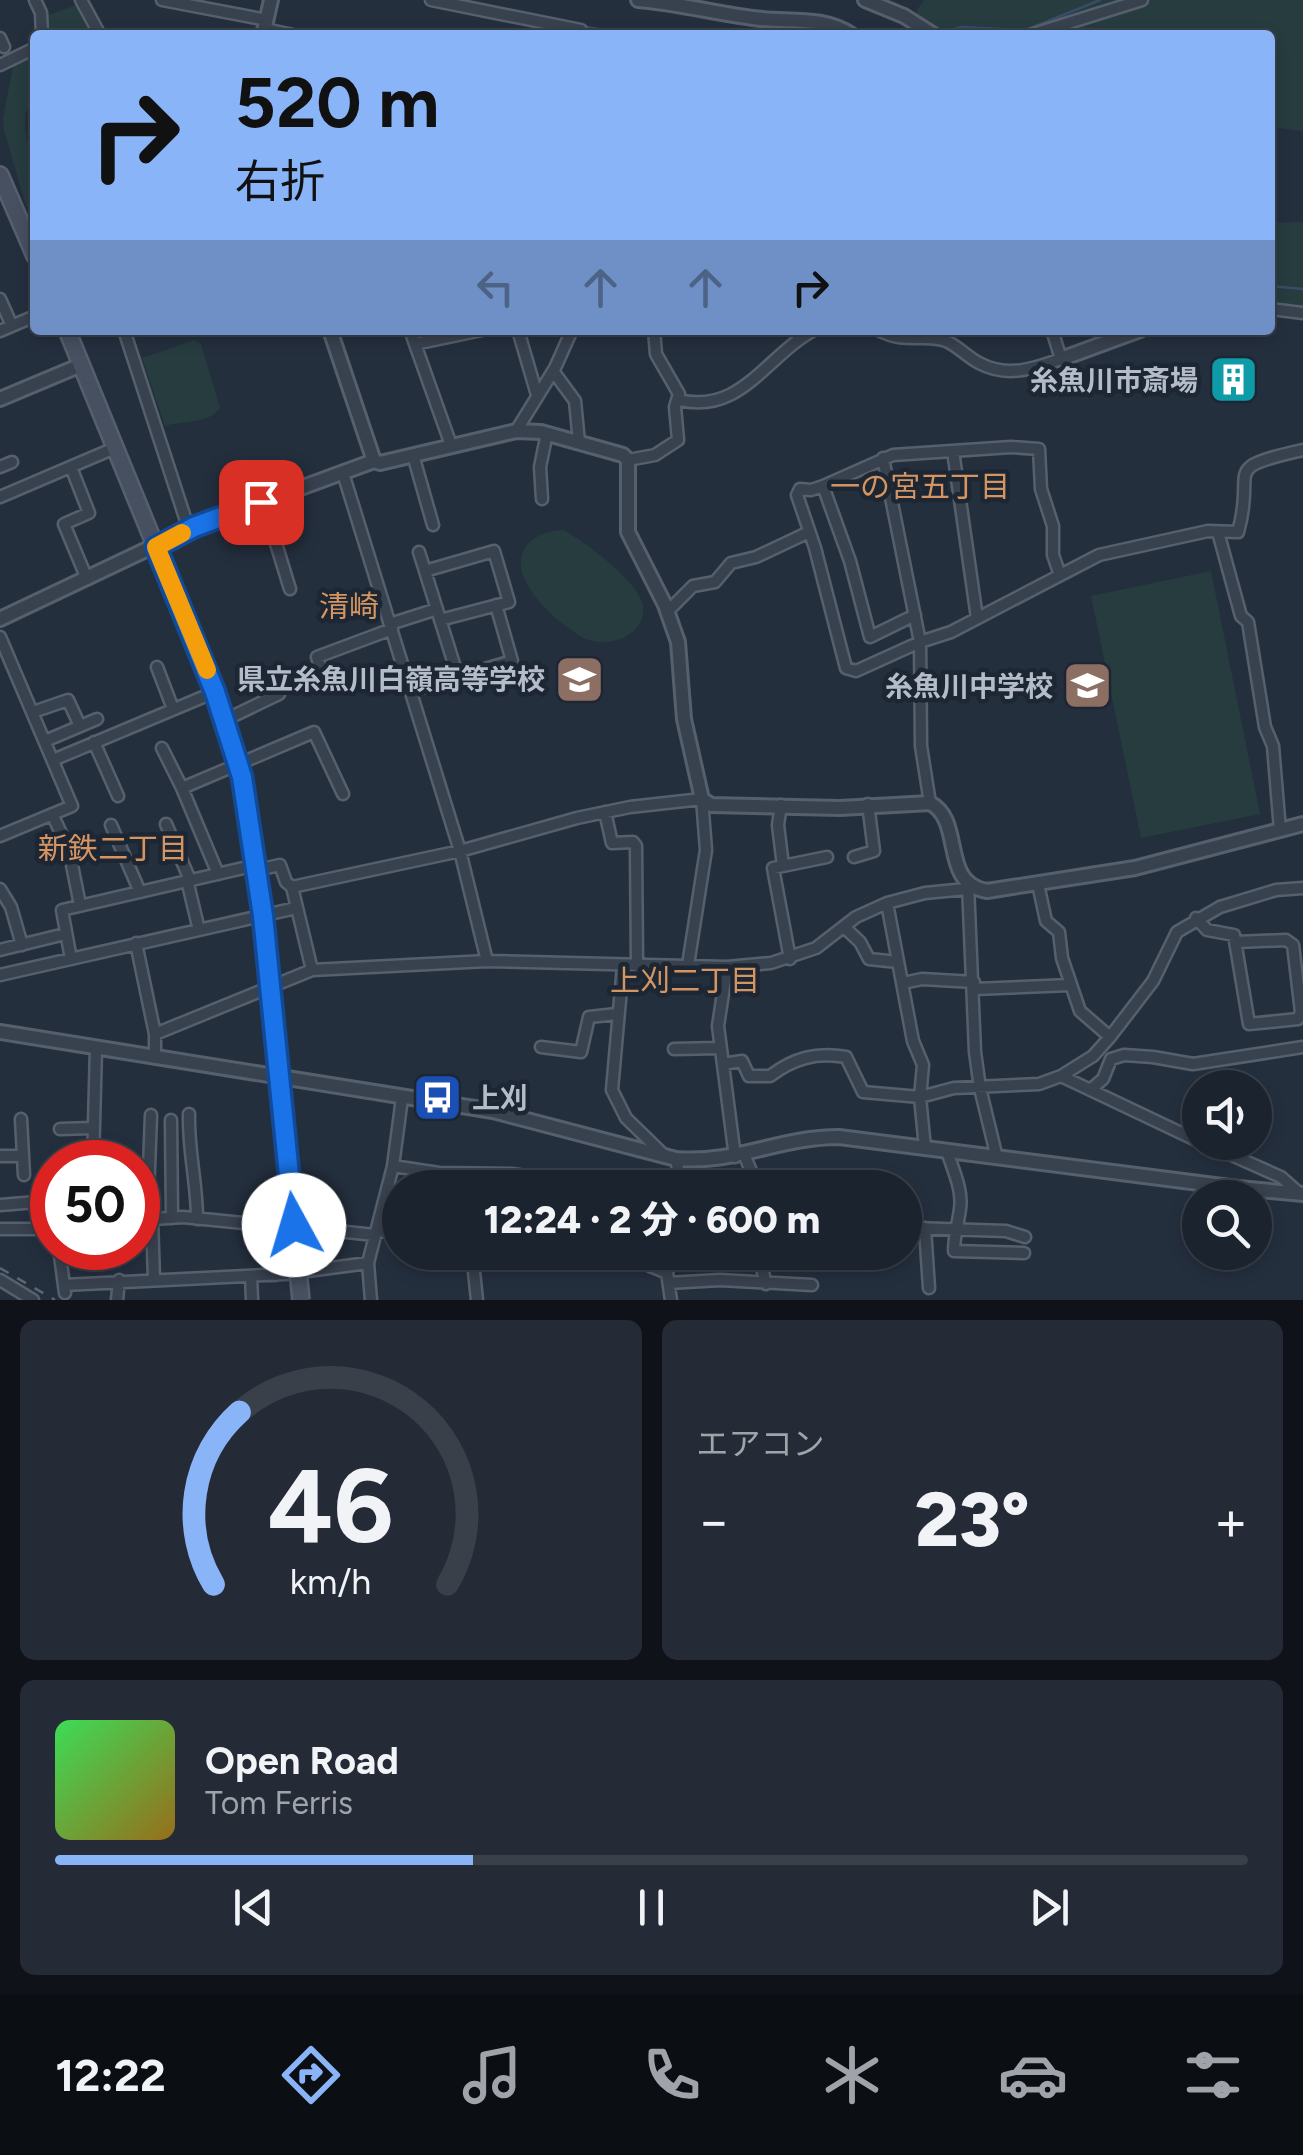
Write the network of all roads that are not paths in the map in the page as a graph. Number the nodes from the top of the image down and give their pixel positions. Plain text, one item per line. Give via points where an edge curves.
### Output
1 (35, 0) edge
2 (81, 0) edge
3 (162, 0) edge
4 (271, 0) edge
5 (432, 0) edge
6 (638, 0) edge
7 (865, 0) edge
8 (1142, 0) edge
9 (265, 28) edge
10 (42, 30) edge
11 (97, 30) edge
12 (581, 30) dead end
13 (840, 30) edge
14 (926, 30) edge
15 (1046, 30) edge
16 (30, 50) edge
17 (0, 65) edge
18 (0, 176) edge
19 (30, 245) edge
20 (0, 299) edge
21 (1275, 310) edge
22 (1303, 313) edge
23 (30, 318) edge
24 (6, 329) edge
25 (69, 335) edge
26 (126, 335) edge
27 (332, 335) edge
28 (412, 335) edge
29 (451, 335) edge
30 (519, 335) edge
31 (570, 335) edge
32 (654, 335) edge
33 (805, 335) edge
34 (894, 335) edge
35 (1054, 335) edge
36 (1126, 335) edge
37 (415, 344) junction
38 (1061, 359) junction
39 (81, 365) junction
40 (552, 372) junction
41 (536, 395) junction
42 (0, 399) edge
43 (679, 400) junction
44 (516, 430) junction
45 (546, 434) junction
46 (579, 442) junction
47 (451, 445) junction
48 (116, 447) junction
49 (1303, 450) edge
50 (953, 451) junction
51 (413, 455) junction
52 (883, 458) junction
53 (374, 460) junction
54 (628, 460) junction
55 (12, 462) dead end
56 (0, 467) edge
57 (71, 467) junction
58 (343, 472) junction
59 (824, 486) junction
60 (0, 496) edge
61 (542, 499) dead end
62 (263, 501) junction
63 (433, 524) dead end
64 (189, 530) junction
65 (809, 532) junction
66 (1218, 532) junction
67 (156, 547) junction
68 (419, 552) dead end
69 (424, 571) junction
70 (1060, 575) junction
71 (87, 579) junction
72 (290, 589) dead end
73 (496, 605) junction
74 (668, 611) junction
75 (438, 614) junction
76 (914, 616) junction
77 (0, 618) edge
78 (977, 618) junction
79 (391, 626) junction
80 (0, 637) edge
81 (920, 642) junction
82 (156, 666) dead end
83 (458, 677) junction
84 (309, 682) dead end
85 (410, 690) junction
86 (215, 692) junction
87 (280, 694) dead end
88 (173, 710) junction
89 (32, 712) junction
90 (97, 719) dead end
91 (225, 720) junction
92 (80, 726) junction
93 (45, 741) junction
94 (94, 742) junction
95 (162, 748) dead end
96 (53, 760) junction
97 (238, 765) junction
98 (182, 788) junction
99 (343, 794) dead end
100 (118, 796) dead end
101 (702, 799) junction
102 (930, 803) junction
103 (868, 804) junction
104 (781, 805) junction
105 (605, 812) junction
106 (52, 814) junction
107 (166, 824) dead end
108 (111, 825) dead end
109 (1301, 826) edge
110 (1280, 830) junction
111 (0, 836) edge
112 (460, 852) junction
113 (854, 856) dead end
114 (827, 857) dead end
115 (783, 866) junction
116 (257, 868) junction
117 (218, 874) junction
118 (189, 880) junction
119 (1038, 884) junction
120 (967, 886) junction
121 (292, 887) junction
122 (1303, 888) edge
123 (0, 889) edge
124 (140, 892) junction
125 (887, 902) junction
126 (80, 906) junction
127 (296, 908) junction
128 (263, 916) junction
129 (1196, 918) junction
130 (844, 927) junction
131 (199, 930) junction
132 (65, 934) junction
133 (1236, 942) junction
134 (136, 943) junction
135 (22, 945) junction
136 (0, 950) edge
137 (72, 958) junction
138 (790, 958) junction
139 (486, 961) junction
140 (898, 962) junction
141 (688, 965) junction
142 (623, 966) junction
143 (636, 966) junction
144 (726, 967) junction
145 (312, 970) junction
146 (0, 975) edge
147 (903, 982) junction
148 (974, 985) junction
149 (1070, 985) junction
150 (270, 986) junction
151 (617, 1014) junction
152 (0, 1032) edge
153 (155, 1034) junction
154 (1110, 1037) junction
155 (1303, 1047) edge
156 (96, 1048) junction
157 (542, 1048) dead end
158 (720, 1048) junction
159 (674, 1049) dead end
160 (1093, 1056) junction
161 (155, 1058) junction
162 (1111, 1059) junction
163 (723, 1064) junction
164 (1061, 1076) junction
165 (279, 1077) junction
166 (980, 1088) junction
167 (1090, 1090) junction
168 (920, 1097) junction
169 (402, 1098) junction
170 (190, 1114) dead end
171 (151, 1115) dead end
172 (21, 1120) dead end
173 (171, 1120) dead end
174 (92, 1128) junction
175 (60, 1129) dead end
176 (1182, 1133) edge
177 (92, 1140) edge
178 (150, 1140) edge
179 (925, 1148) junction
180 (947, 1151) junction
181 (739, 1155) junction
182 (0, 1156) edge
183 (22, 1156) junction
184 (671, 1158) junction
185 (997, 1158) junction
186 (1242, 1160) edge
187 (393, 1166) junction
188 (416, 1170) edge
189 (675, 1170) edge
190 (748, 1170) edge
191 (24, 1175) dead end
192 (1301, 1194) edge
193 (30, 1202) edge
194 (0, 1205) edge
195 (160, 1218) edge
196 (172, 1218) junction
197 (197, 1218) junction
198 (0, 1228) edge
199 (922, 1228) edge
200 (925, 1228) junction
201 (30, 1229) edge
202 (317, 1229) dead end
203 (954, 1229) junction
204 (382, 1232) edge
205 (376, 1233) junction
206 (1025, 1237) dead end
207 (1024, 1253) dead end
208 (368, 1262) junction
209 (62, 1270) edge
210 (154, 1270) edge
211 (473, 1270) edge
212 (652, 1270) edge
213 (670, 1270) edge
214 (762, 1270) edge
215 (276, 1275) junction
216 (251, 1276) junction
217 (668, 1278) junction
218 (154, 1279) junction
219 (0, 1280) edge
220 (119, 1280) junction
221 (766, 1284) junction
222 (812, 1285) dead end
223 (929, 1288) dead end
224 (33, 1300) edge
225 (118, 1300) edge
226 (252, 1300) edge
227 (302, 1300) edge
228 (371, 1300) edge
229 (476, 1300) edge
230 (671, 1300) edge

1 - 10 street
2 - 11 street
3 - 9 street
4 - 9 street
5 - 12 street
6 - 13 street via 757,19 817,21
7 - 14 street
8 - 15 street
16 - 17 street
18 - 19 main road
20 - 24 street
21 - 22 street
23 - 24 street
25 - 39 main road
26 - 64 street
27 - 53 street
28 - 37 street
29 - 37 street
30 - 41 street
31 - 40 street
32 - 43 street via 656,354
33 - 43 street via 734,395 710,403
34 - 38 street via 948,342 1009,372
35 - 38 street
36 - 38 street
37 - 47 street
39 - 42 street
39 - 48 main road
40 - 41 street
40 - 46 street via 575,402
41 - 44 street
43 - 54 street via 678,440 656,455
44 - 45 street
44 - 47 street
45 - 46 street
45 - 61 street
46 - 54 street
47 - 51 street
48 - 57 street
48 - 67 main road
49 - 66 street via 1256,460 1242,482 1240,529
50 - 52 street
50 - 70 street via 1039,449
50 - 78 street
51 - 53 street
51 - 63 street
52 - 59 street
52 - 76 street
53 - 58 street
54 - 74 street via 628,532
55 - 56 street
57 - 60 street
57 - 71 street via 89,513 64,524
58 - 62 street
58 - 79 street
59 - 65 street via 800,488 796,495
59 - 76 street via 870,637
62 - 64 street
62 - 72 street
64 - 67 street
65 - 74 street via 731,564 715,582 693,586
65 - 81 street via 846,668 856,671
66 - 70 street via 1099,555
66 - 110 street via 1248,622 1264,727 1273,746
67 - 71 street
67 - 86 main road
68 - 69 street
69 - 73 street via 494,551 509,602
69 - 75 street
70 - 78 street
71 - 77 street
73 - 75 street
73 - 83 street via 512,662
74 - 101 street
75 - 79 street
75 - 83 street
76 - 81 street
78 - 81 street
79 - 84 street via 317,657 324,677
79 - 85 street
80 - 89 street
81 - 102 street via 921,746
82 - 88 street
83 - 85 street
85 - 112 street
86 - 88 street
86 - 91 main road
87 - 91 street
88 - 94 street
89 - 92 street via 68,700
89 - 93 street
90 - 92 street
91 - 97 main road
92 - 93 street
93 - 96 street
94 - 96 street
94 - 100 street
95 - 98 street
96 - 106 street via 72,806
97 - 98 street
97 - 99 street via 314,732
97 - 116 main road
98 - 117 street
101 - 104 street via 711,805
101 - 105 street
101 - 141 street via 706,850
102 - 103 street
102 - 120 street via 941,808
103 - 104 street
103 - 113 street via 874,851
104 - 115 street
105 - 112 street
105 - 143 street via 612,844 636,846
106 - 111 street
106 - 126 street via 69,850
107 - 118 street
108 - 124 street
109 - 110 street
110 - 119 street via 1135,868
112 - 121 street
112 - 139 street
114 - 115 street
115 - 138 street via 773,868
116 - 117 street
116 - 121 street via 280,866
116 - 128 main road
117 - 118 street
118 - 124 street
118 - 131 street
119 - 120 street via 987,891
119 - 149 street via 1046,922 1059,932
120 - 125 street
120 - 148 street
121 - 127 street
122 - 129 street via 1276,890
123 - 135 street
124 - 126 street
125 - 130 street
125 - 140 street
126 - 132 street via 62,910
127 - 128 street
127 - 145 street
128 - 131 street
128 - 150 main road
129 - 133 street
129 - 154 street via 1176,932 1154,981
130 - 138 street
130 - 140 street via 869,959
131 - 134 street
132 - 135 street
132 - 137 street
133 - 133 street via 1249,1024 1298,1019 1293,946 1286,940
134 - 137 street
134 - 153 street
135 - 136 street
137 - 146 street
138 - 144 street
139 - 142 street
139 - 145 street
140 - 147 street
141 - 143 street
141 - 144 street
142 - 143 street
142 - 151 street
144 - 158 street
145 - 150 street
147 - 148 street
147 - 168 street via 912,1041 923,1065
148 - 149 street
148 - 166 street
149 - 154 street via 1080,1011
150 - 153 street
150 - 165 main road
151 - 157 street via 590,1018 581,1052
151 - 184 street via 612,1090 626,1118
152 - 156 street
153 - 161 street
154 - 160 street
155 - 162 street via 1193,1064 1153,1056
156 - 161 street
156 - 174 street
158 - 159 street
158 - 163 street
160 - 162 street
160 - 164 street
161 - 165 street
162 - 167 street
163 - 168 street via 742,1061 749,1076 770,1076 783,1064 825,1053 846,1057 863,1092
163 - 181 street
164 - 166 street
164 - 167 street
165 - 169 street
165 - 227 main road, bridge
166 - 168 street
166 - 185 street
167 - 176 street
168 - 179 street
169 - 184 street via 528,1119
169 - 187 street
170 - 197 street
171 - 178 street
172 - 183 street
173 - 196 street
174 - 175 street
174 - 177 street
179 - 180 street
179 - 181 street via 814,1137
180 - 185 street
180 - 203 street via 959,1188
181 - 184 street via 703,1162
181 - 190 street
182 - 183 street
183 - 191 street
184 - 189 street
185 - 192 street
186 - 192 street
187 - 188 street
187 - 205 street
193 - 194 street
195 - 196 street
196 - 197 street
197 - 215 street via 273,1226
198 - 201 street
199 - 200 street
200 - 203 street
200 - 223 street
202 - 205 street
203 - 206 street
203 - 207 street via 954,1251
204 - 205 street
205 - 208 street
208 - 215 street
208 - 228 street
209 - 220 street via 64,1289
210 - 218 street
211 - 229 street
212 - 217 street
213 - 217 street
214 - 221 street
215 - 216 street
216 - 218 street
216 - 226 street
217 - 221 street
217 - 230 street
218 - 220 street
219 - 224 street
220 - 225 street
221 - 222 street

